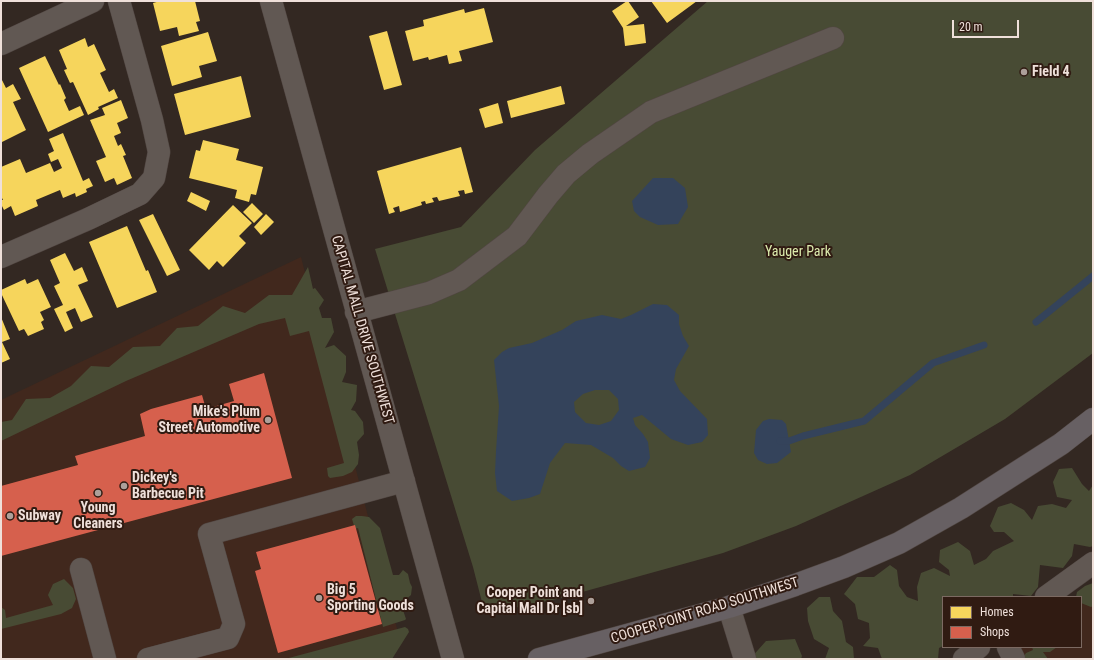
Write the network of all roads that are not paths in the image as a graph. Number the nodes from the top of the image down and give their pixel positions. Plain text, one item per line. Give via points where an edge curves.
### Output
1 (93, 1) edge
2 (119, 1) edge
3 (271, 1) edge
4 (832, 38) dead end
5 (1, 44) edge
6 (1, 257) edge
7 (356, 312) junction
8 (1093, 419) edge
9 (404, 481) junction
10 (1093, 563) edge
11 (81, 569) dead end
12 (1047, 596) edge
13 (729, 607) junction
14 (978, 648) edge
15 (1008, 648) edge
16 (105, 659) edge
17 (148, 659) edge
18 (454, 659) edge
19 (539, 659) edge
20 (745, 659) edge
21 (964, 659) edge
22 (1014, 659) edge

1 - 5 street
2 - 6 street via 159,152 154,178 140,194
3 - 7 street, CAPITAL MALL DRIVE SOUTHWEST
4 - 7 street via 651,112 590,154 566,174 517,236 459,280 429,293
7 - 9 street, CAPITAL MALL DRIVE SOUTHWEST
8 - 13 main road, COOPER POINT ROAD SOUTHWEST via 1054,448 961,508 898,543 837,570
9 - 17 street via 209,534 234,624 228,638
9 - 18 street, CAPITAL MALL DRIVE SOUTHWEST
10 - 12 street
11 - 16 street
13 - 19 main road, COOPER POINT ROAD SOUTHWEST
13 - 20 street
14 - 21 street
15 - 22 street

